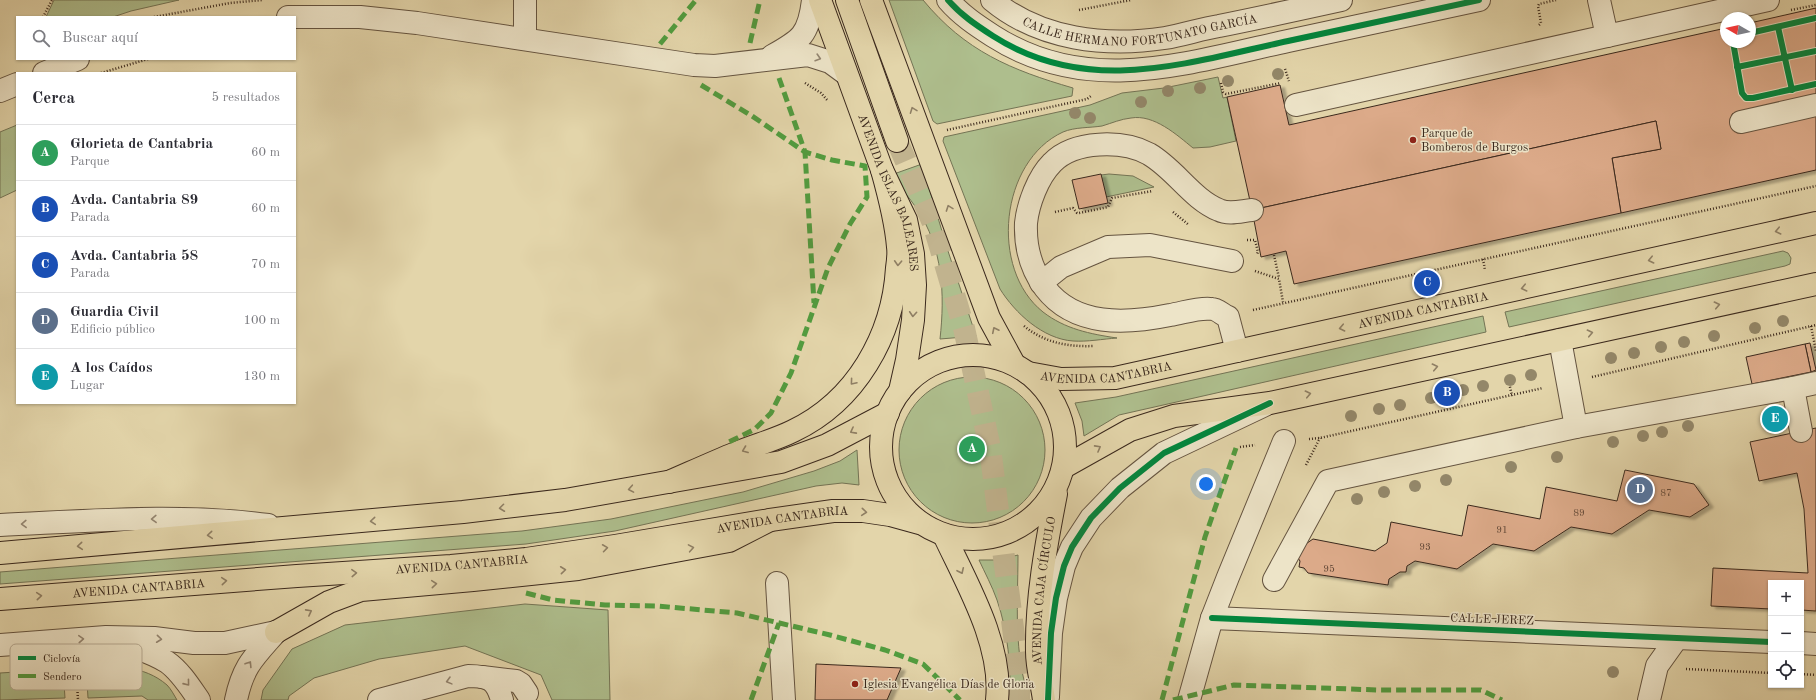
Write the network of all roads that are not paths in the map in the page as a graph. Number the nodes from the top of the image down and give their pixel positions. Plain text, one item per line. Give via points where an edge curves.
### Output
1 (525, 0) edge
2 (813, 0) edge
3 (820, 0) edge
4 (847, 0) edge
5 (871, 0) edge
6 (948, 0) edge
7 (992, 0) edge
8 (1341, 0) edge
9 (1479, 0) edge
10 (1599, 0) edge
11 (1768, 0) edge
12 (296, 17) edge
13 (1607, 36) junction
14 (525, 39) junction
15 (765, 59) junction
16 (76, 60) edge
17 (46, 72) edge
18 (845, 73) junction
19 (16, 84) edge
20 (0, 91) edge
21 (1296, 105) dead end
22 (1816, 105) edge
23 (1741, 122) dead end
24 (897, 141) tunnel mouth
25 (882, 170) junction
26 (1252, 210) dead end
27 (1816, 223) edge
28 (1243, 260) road end
29 (1041, 283) junction
30 (1816, 284) edge
31 (1560, 340) junction
32 (1237, 351) junction
33 (1021, 368) junction
34 (1816, 383) edge
35 (1793, 388) junction
36 (900, 392) junction
37 (1270, 403) junction
38 (888, 412) junction
39 (1576, 426) junction
40 (1801, 431) dead end
41 (1284, 441) dead end
42 (1061, 475) junction
43 (669, 482) junction
44 (770, 520) junction
45 (919, 522) junction
46 (0, 524) edge
47 (291, 528) junction
48 (944, 536) junction
49 (0, 553) edge
50 (1274, 580) dead end
51 (777, 582) dead end
52 (0, 599) edge
53 (1212, 618) junction
54 (276, 632) junction
55 (106, 637) junction
56 (1677, 638) junction
57 (1768, 642) edge
58 (1804, 643) edge
59 (10, 644) edge
60 (13, 644) edge
61 (126, 644) edge
62 (1816, 644) edge
63 (0, 645) edge
64 (142, 650) edge
65 (480, 676) junction
66 (527, 693) dead end
67 (199, 700) edge
68 (236, 700) edge
69 (379, 700) edge
70 (502, 700) edge
71 (784, 700) edge
72 (997, 700) edge
73 (1044, 700) edge
74 (1048, 700) edge
75 (1188, 700) edge
76 (1649, 700) edge

1 - 14 street
2 - 15 street via 811,15 803,35 796,43
3 - 18 main road, AVENIDA ISLAS BALEARES
4 - 24 main road, AVENIDA ISLAS BALEARES
33 -> 5 main road via 989,318
6 - 9 street via 981,28 1006,44 1041,60 1080,69 1116,71 1139,71 1191,62
7 - 8 street, CALLE HERMANO FORTUNATO GARCÍA via 1024,20 1058,34 1089,40 1131,41 1166,38
10 - 13 street
11 - 13 street
12 - 14 street via 360,17
13 - 21 street
14 - 15 street via 694,65 715,66
15 -> 18 street via 808,55 830,62
16 - 17 street
18 - 25 main road, AVENIDA ISLAS BALEARES
19 - 20 street
22 - 23 street
25 -> 36 main road, AVENIDA ISLAS BALEARES via 906,220 913,254 913,320
25 -> 43 main road via 892,210 898,255 896,291 890,314 872,358 842,396 825,411 793,431
26 - 29 street via 1231,213 1215,208 1194,194 1179,177 1157,160 1135,148 1100,144 1074,150 1052,163 1038,184 1028,211 1025,236 1031,265
27 -> 32 main road, AVENIDA CANTABRIA
28 - 29 street via 1150,245 1108,247 1061,268
29 - 32 street via 1064,307 1095,320 1146,320 1213,309 1228,317
31 -> 30 main road
37 -> 31 main road
31 - 39 street
32 - 33 main road, AVENIDA CANTABRIA via 1115,378 1061,379
33 - 36 main road, AVENIDA CANTABRIA via 990,356 964,355 940,361 918,374
33 - 42 main road, AVENIDA CAJA CÍRCULO via 1047,391 1060,415 1066,441
34 - 35 street
35 - 39 street
35 - 40 street
36 - 38 main road
42 -> 37 main road via 1130,430 1174,416
37 - 74 street via 1164,453 1120,488 1091,518 1072,547 1056,598 1051,633
38 -> 43 main road via 827,445 781,462
38 - 45 main road via 881,442 884,473 898,500
39 - 50 street via 1328,481
41 - 53 street
42 - 48 main road via 1040,512 1012,532 978,540
42 - 73 main road, AVENIDA CAJA CÍRCULO via 1047,538 1038,624 1037,653
43 -> 47 main road via 549,502
44 -> 45 main road, AVENIDA CANTABRIA via 833,512 863,512
52 -> 44 main road, AVENIDA CANTABRIA via 526,559
54 -> 44 main road via 329,602 361,590 578,569 729,541
45 - 48 main road
47 -> 46 street via 232,520 160,518
47 -> 49 main road
48 -> 72 main road via 983,619 995,664
51 - 71 street
53 - 56 street, CALLE JEREZ
53 - 75 street
55 -> 54 street via 225,643
68 -> 54 street via 239,685 251,660
60 -> 55 street
55 -> 61 street
56 - 57 street, CALLE JEREZ
56 - 76 street via 1657,666
58 - 62 street
63 -> 59 street
64 -> 67 street via 168,662 187,682
65 - 66 street via 516,681
65 -> 69 street via 468,676
65 - 70 street via 495,682

